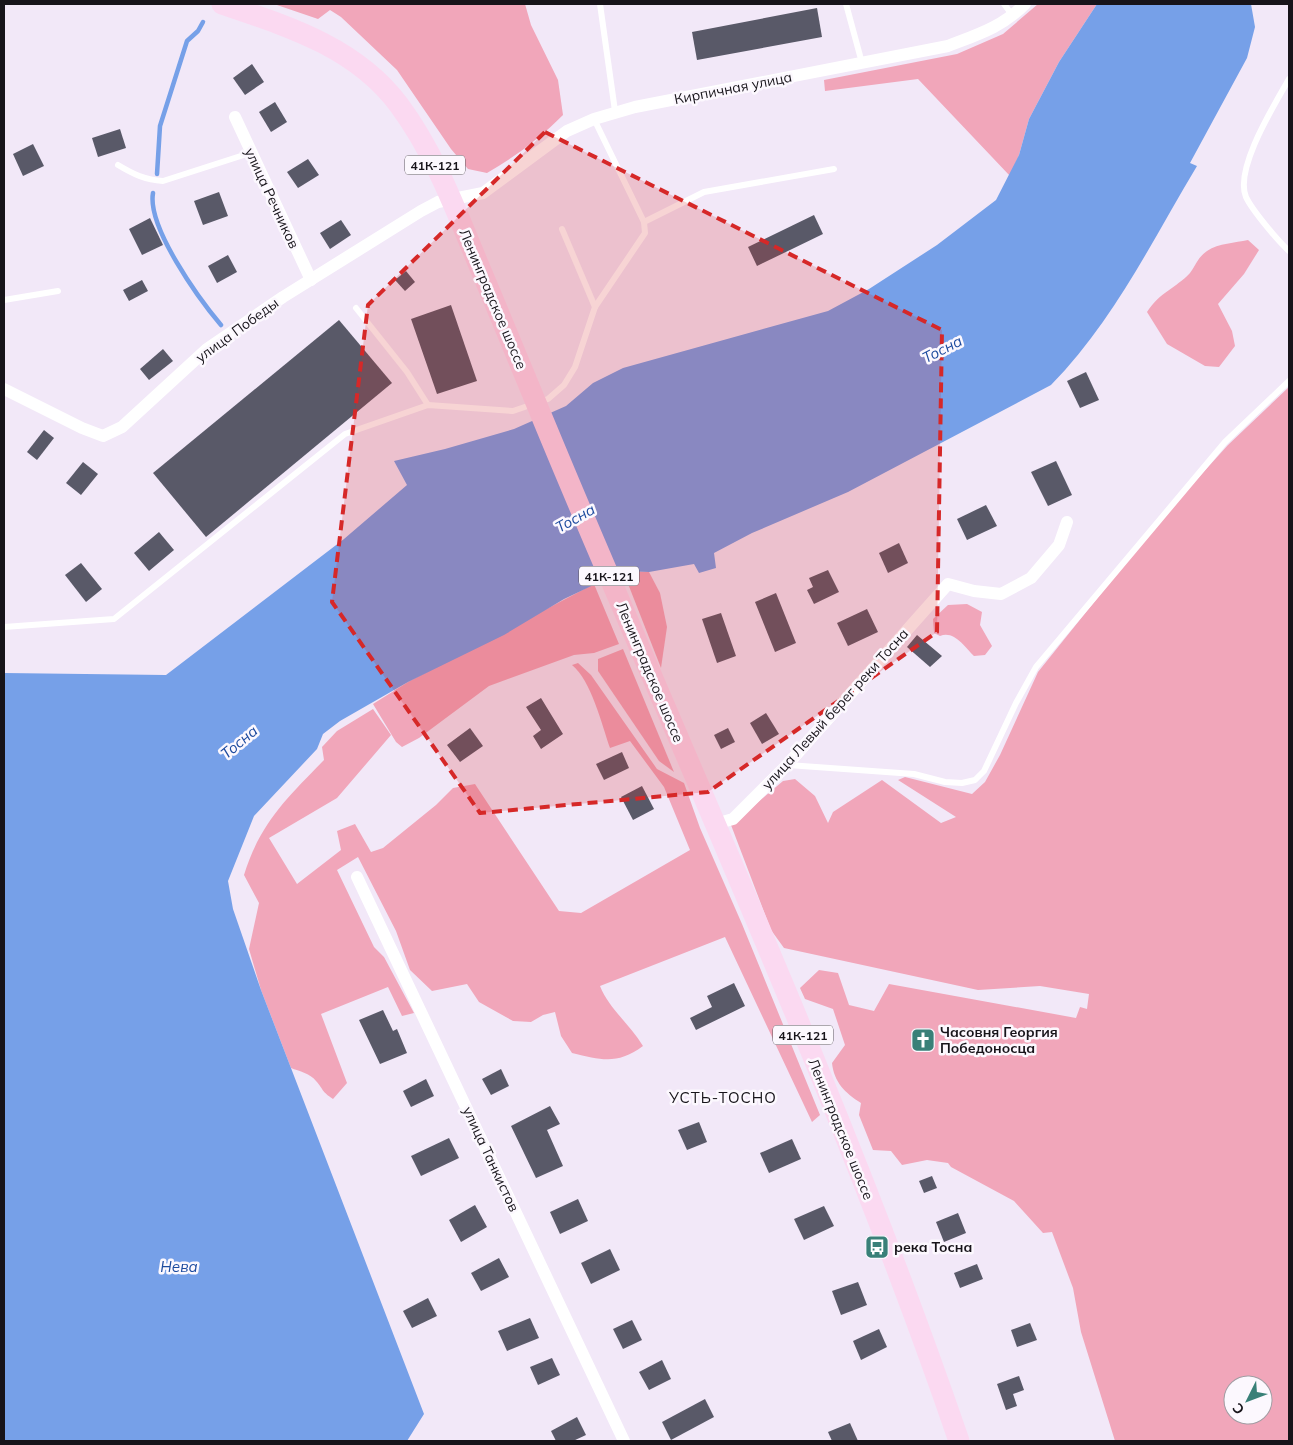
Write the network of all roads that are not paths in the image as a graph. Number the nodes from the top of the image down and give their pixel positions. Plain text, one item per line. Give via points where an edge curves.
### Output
1 (222, 4) edge
2 (600, 4) edge
3 (846, 4) edge
4 (1004, 4) edge
5 (1025, 4) edge
6 (1013, 16) junction
7 (862, 63) junction
8 (1289, 79) edge
9 (615, 111) junction
10 (235, 117) dead end
11 (594, 119) junction
12 (250, 153) junction
13 (118, 164) dead end
14 (834, 169) dead end
15 (452, 201) junction
16 (644, 222) junction
17 (562, 229) dead end
18 (1289, 251) edge
19 (311, 280) junction
20 (58, 290) dead end
21 (4, 300) edge
22 (595, 307) junction
23 (356, 308) dead end
24 (1289, 381) edge
25 (4, 389) edge
26 (428, 405) junction
27 (1067, 522) dead end
28 (4, 626) edge
29 (787, 765) junction
30 (715, 824) junction
31 (357, 877) dead end
32 (624, 1441) edge
33 (959, 1441) edge

1 - 15 main road, Ленинградское шоссе / 41К-121 via 315,39 343,53 372,75 398,102 427,146
2 - 9 lane
3 - 7 lane
4 - 6 lane
5 - 6 street, Кирпичная улица
6 - 7 street, Кирпичная улица via 996,28 948,46
7 - 9 street, Кирпичная улица
8 - 18 lane via 1263,125 1245,171 1245,196
9 - 11 street, Кирпичная улица
10 - 12 street, улица Речников
11 - 15 street, Кирпичная улица via 566,131 495,187
11 - 16 lane
12 - 13 lane via 163,181 133,174
12 - 19 street, улица Речников
14 - 16 lane via 704,192
15 - 19 street, улица Победы via 438,202 421,211
15 - 30 main road, Ленинградское шоссе / 41К-121
16 - 22 lane via 640,242
17 - 22 lane
19 - 25 street, улица Победы via 207,349 122,427 103,436
20 - 21 lane
22 - 26 lane via 575,367 564,385 548,399 514,411
23 - 26 lane via 407,372
24 - 29 lane via 1225,442 1036,667 984,771 975,780 945,782 914,774
26 - 28 lane via 345,434 114,619
27 - 29 street, улица Левый берег реки Тосна via 1059,545 1031,578 1001,594 948,584
29 - 30 street, улица Левый берег реки Тосна via 733,819
30 - 33 main road, Ленинградское шоссе / 41К-121 via 888,1243
31 - 32 street, улица Танкистов

